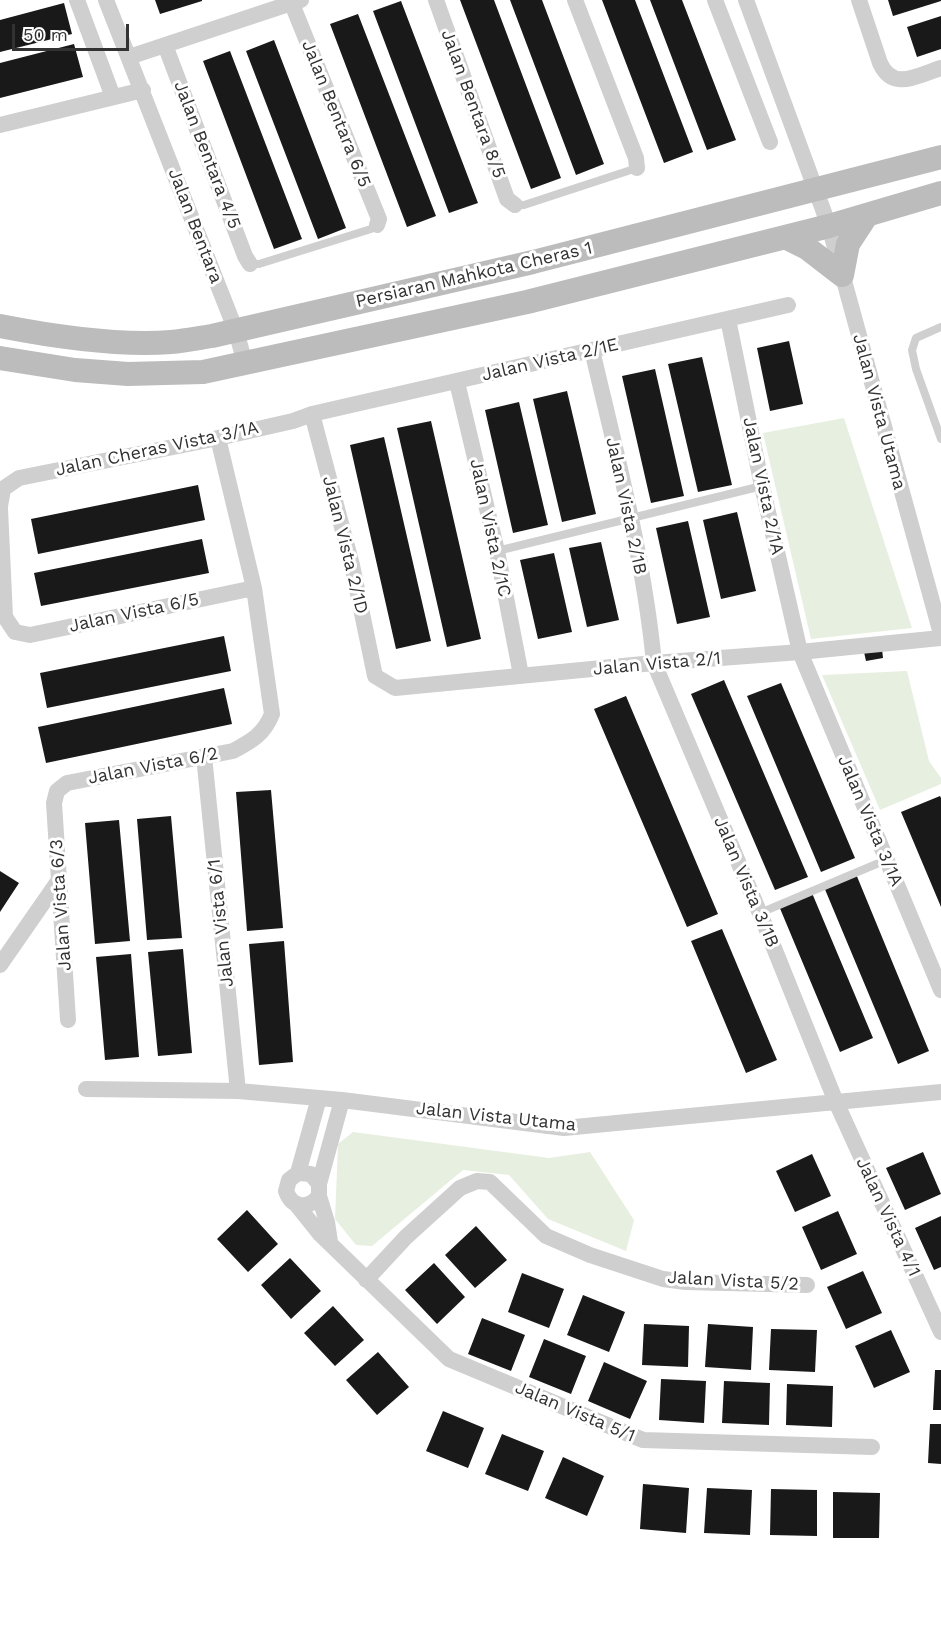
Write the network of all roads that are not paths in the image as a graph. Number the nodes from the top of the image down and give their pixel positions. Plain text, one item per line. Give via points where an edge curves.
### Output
1 (77, 0) edge
2 (106, 0) edge
3 (436, 0) edge
4 (575, 0) edge
5 (715, 0) edge
6 (746, 0) edge
7 (859, 0) edge
8 (297, 2) edge
9 (165, 45) junction
10 (129, 57) junction
11 (941, 68) edge
12 (143, 90) junction
13 (113, 97) junction
14 (0, 125) edge
15 (770, 142) dead end
16 (941, 157) edge
17 (637, 168) joint
18 (816, 190) junction
19 (941, 193) edge
20 (516, 205) joint
21 (867, 215) junction
22 (378, 225) joint
23 (829, 226) junction
24 (785, 237) junction
25 (250, 264) joint
26 (842, 275) junction
27 (788, 305) dead end
28 (728, 319) junction
29 (0, 326) edge
30 (941, 327) edge
31 (236, 331) junction
32 (592, 350) junction
33 (0, 358) edge
34 (245, 363) junction
35 (457, 382) junction
36 (312, 414) junction
37 (219, 438) junction
38 (941, 439) edge
39 (762, 486) junction
40 (1, 501) edge
41 (631, 518) junction
42 (497, 551) junction
43 (254, 588) junction
44 (941, 636) edge
45 (800, 652) junction
46 (654, 663) junction
47 (521, 675) junction
48 (375, 676) joint
49 (204, 756) junction
50 (57, 791) joint
51 (886, 860) junction
52 (59, 880) junction
53 (760, 913) junction
54 (0, 965) edge
55 (941, 990) edge
56 (68, 1020) dead end
57 (86, 1089) dead end
58 (238, 1091) junction
59 (941, 1092) edge
60 (319, 1098) junction
61 (342, 1100) junction
62 (836, 1102) junction
63 (298, 1173) junction
64 (319, 1190) junction
65 (296, 1204) junction
66 (330, 1242) junction
67 (366, 1280) junction
68 (807, 1285) dead end
69 (941, 1332) edge
70 (872, 1447) dead end

1 - 13 street
2 - 10 street, Jalan Bentara
3 - 20 street, Jalan Bentara 8/5 via 507,200
4 - 17 street
5 - 15 street
6 - 18 street, Jalan Vista Utama
7 - 11 street via 880,63 892,78 908,79
8 - 9 street
8 - 22 street, Jalan Bentara 6/5
9 - 10 street
9 - 25 street, Jalan Bentara 4/5
10 - 12 street, Jalan Bentara
12 - 13 street
12 - 31 street, Jalan Bentara
13 - 14 street
16 - 18 main road, Persiaran Mahkota Cheras 1
17 - 20 lane
18 - 23 street, Jalan Vista Utama
18 - 31 main road, Persiaran Mahkota Cheras 1
19 - 21 main road, Persiaran Mahkota Cheras 1
21 - 23 main road, Persiaran Mahkota Cheras 1
21 - 26 main road via 848,244
22 - 25 lane
23 - 24 main road, Persiaran Mahkota Cheras 1
23 - 26 street, Jalan Vista Utama
24 - 26 main road via 807,248
24 - 34 main road, Persiaran Mahkota Cheras 1 via 527,302
26 - 44 street, Jalan Vista Utama
27 - 28 street, Jalan Vista 2/1E
28 - 32 street, Jalan Vista 2/1E
28 - 39 street, Jalan Vista 2/1A
29 - 31 main road, Persiaran Mahkota Cheras 1 via 133,342 171,342
30 - 38 lane via 916,338 912,350
31 - 34 street, Jalan Bentara
32 - 35 street, Jalan Vista 2/1E
32 - 41 street, Jalan Vista 2/1B
33 - 34 main road, Persiaran Mahkota Cheras 1 via 128,374 203,372
35 - 36 street, Jalan Vista 2/1E
35 - 42 street, Jalan Vista 2/1C
36 - 37 street, Jalan Cheras Vista 3/1A
36 - 48 street, Jalan Vista 2/1D via 352,564
37 - 40 street, Jalan Cheras Vista 3/1A via 19,478
37 - 43 street
39 - 41 lane
39 - 45 street, Jalan Vista 2/1A
40 - 43 street, Jalan Vista 6/5 via 5,617 15,632 30,634
41 - 42 lane
41 - 46 street, Jalan Vista 2/1B
42 - 47 street, Jalan Vista 2/1C
43 - 49 street, Jalan Vista 6/2 via 272,714 266,727 250,742 233,751
44 - 45 street, Jalan Vista 2/1
45 - 46 street, Jalan Vista 2/1
45 - 51 street, Jalan Vista 3/1A
46 - 47 street, Jalan Vista 2/1
46 - 53 street, Jalan Vista 3/1B
47 - 48 street, Jalan Vista 2/1 via 395,688
49 - 50 street, Jalan Vista 6/2 via 68,783
49 - 58 street, Jalan Vista 6/1
50 - 52 street, Jalan Vista 6/3 via 54,803
51 - 53 lane
51 - 55 street, Jalan Vista 3/1A
52 - 54 street
52 - 56 street, Jalan Vista 6/3
53 - 62 street, Jalan Vista 3/1B
57 - 58 street, Jalan Vista Utama
58 - 60 street, Jalan Vista Utama
59 - 62 street, Jalan Vista Utama
60 - 61 street, Jalan Vista Utama
60 - 63 street
61 - 62 street, Jalan Vista Utama via 564,1128
61 - 64 street
62 - 69 street, Jalan Vista 4/1
63 - 64 street via 311,1174
63 - 65 street via 289,1180 286,1191
64 - 65 street via 309,1204
64 - 66 street
65 - 66 street, Jalan Vista 5/1
66 - 67 street, Jalan Vista 5/1
67 - 68 street, Jalan Vista 5/2 via 460,1188 477,1181 490,1182 546,1236 663,1279
67 - 70 street, Jalan Vista 5/1 via 449,1359 643,1440

